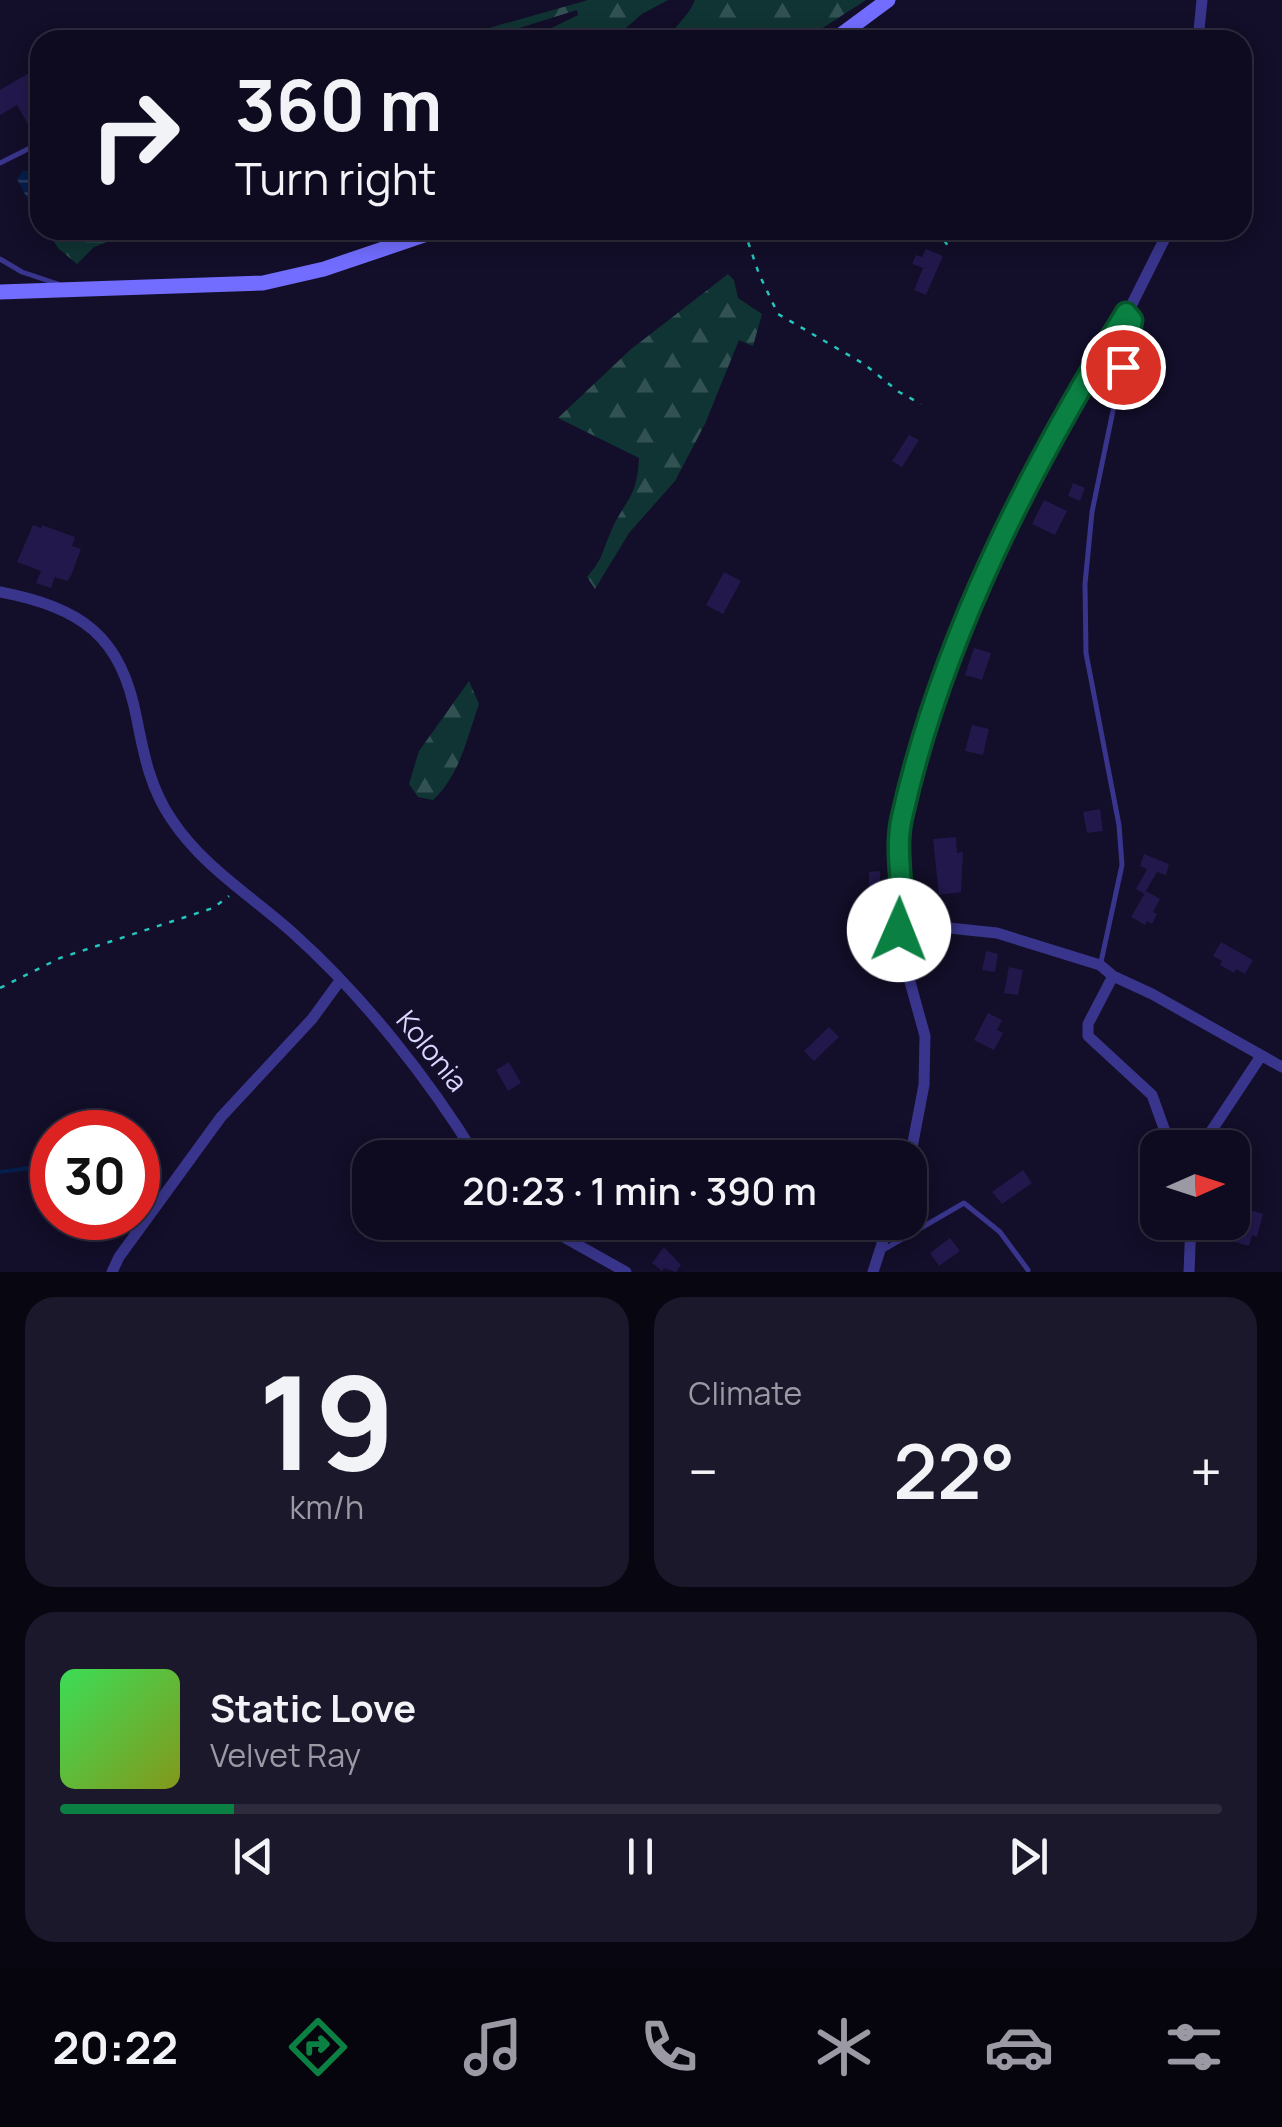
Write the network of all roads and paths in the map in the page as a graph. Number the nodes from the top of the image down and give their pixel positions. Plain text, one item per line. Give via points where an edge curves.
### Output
1 (888, 0) edge
2 (1202, 0) edge
3 (848, 30) edge
4 (1199, 30) edge
5 (30, 147) edge
6 (0, 163) edge
7 (410, 240) edge
8 (747, 240) edge
9 (944, 240) edge
10 (1164, 240) edge
11 (948, 246) dead end
12 (0, 259) edge
13 (75, 288) junction
14 (0, 290) edge
15 (1126, 313) junction
16 (921, 404) dead end
17 (0, 592) edge
18 (238, 888) junction
19 (900, 923) junction
20 (1100, 964) junction
21 (1113, 976) junction
22 (339, 982) junction
23 (0, 988) edge
24 (1261, 1056) junction
25 (1282, 1067) edge
26 (1165, 1130) edge
27 (1212, 1130) edge
28 (466, 1140) edge
29 (913, 1140) edge
30 (569, 1240) edge
31 (883, 1240) edge
32 (1190, 1240) edge
33 (880, 1251) junction
34 (1028, 1270) edge
35 (112, 1272) edge
36 (626, 1272) edge
37 (873, 1272) edge
38 (1189, 1272) edge

1 - 3 main road
2 - 4 street
5 - 6 lane
7 - 13 main road via 263,283
8 - 16 path via 778,314
9 - 11 path
10 - 15 street
12 - 13 lane
13 - 14 main road
15 - 19 street via 1028,487 936,698 898,836
15 - 20 lane via 1132,320 1092,512 1085,584 1086,652 1122,866
17 - 18 street, Kolonia via 60,608 100,634 126,675 149,777 170,819
18 - 22 street, Kolonia via 298,937
18 - 23 path via 213,908 60,958
19 - 20 street via 997,933
19 - 29 street via 903,963 925,1036
20 - 21 street
21 - 24 street
21 - 26 street via 1088,1036 1152,1095
22 - 28 street, Kolonia via 440,1100
22 - 35 street via 221,1117
24 - 25 street
24 - 27 street
30 - 36 street
31 - 33 street
32 - 38 street
33 - 34 lane via 964,1202 1000,1232
33 - 37 street

